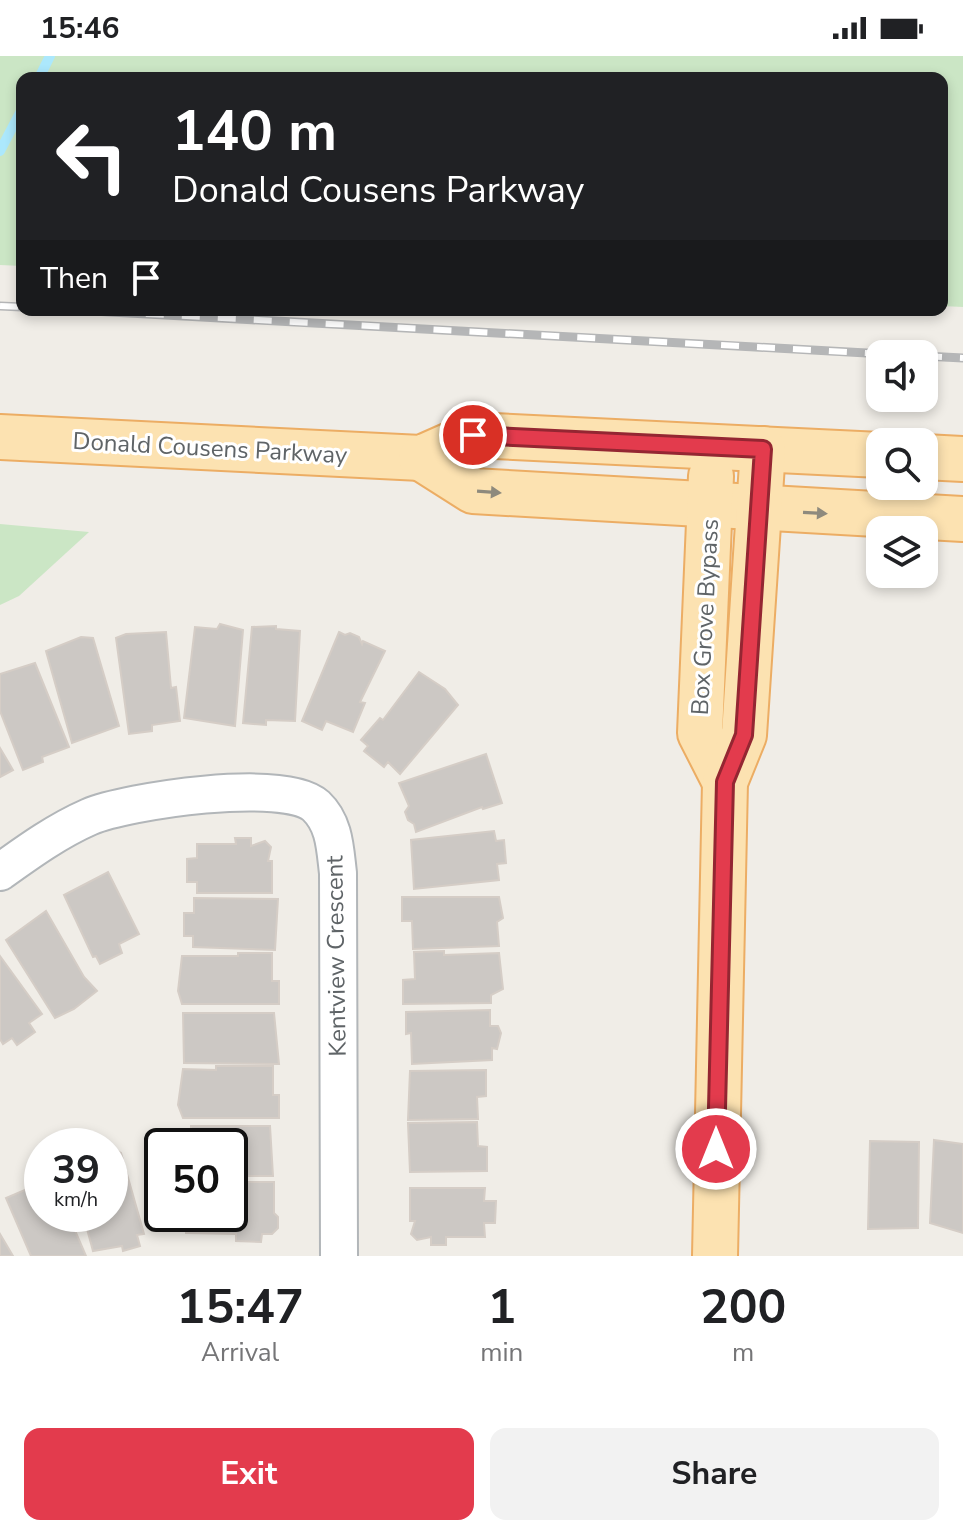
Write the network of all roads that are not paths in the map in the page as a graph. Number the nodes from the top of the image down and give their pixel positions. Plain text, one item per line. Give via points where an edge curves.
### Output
1 (0, 437) edge
2 (713, 446) junction
3 (763, 449) junction
4 (866, 454) edge
5 (421, 458) junction
6 (938, 458) edge
7 (963, 459) edge
8 (709, 507) junction
9 (759, 510) junction
10 (963, 519) edge
11 (725, 782) junction
12 (0, 872) edge
13 (339, 1256) edge
14 (715, 1256) edge

1 - 5 main road, Donald Cousens Parkway
2 - 3 main road, Donald Cousens Parkway
2 - 5 main road, Donald Cousens Parkway via 473,435
2 - 8 main road, Box Grove Bypass
3 - 4 main road, Donald Cousens Parkway
3 - 9 main road, Box Grove Bypass
5 -> 8 main road, Donald Cousens Parkway via 473,491
6 - 7 main road
8 - 9 main road, Donald Cousens Parkway
8 - 11 main road, Box Grove Bypass via 700,733
9 -> 10 main road, Donald Cousens Parkway
9 - 11 main road, Box Grove Bypass via 744,735
11 - 14 main road, Box Grove Bypass
12 - 13 street, Kentview Crescent via 89,817 135,803 182,796 283,794 315,804 333,830 338,873

